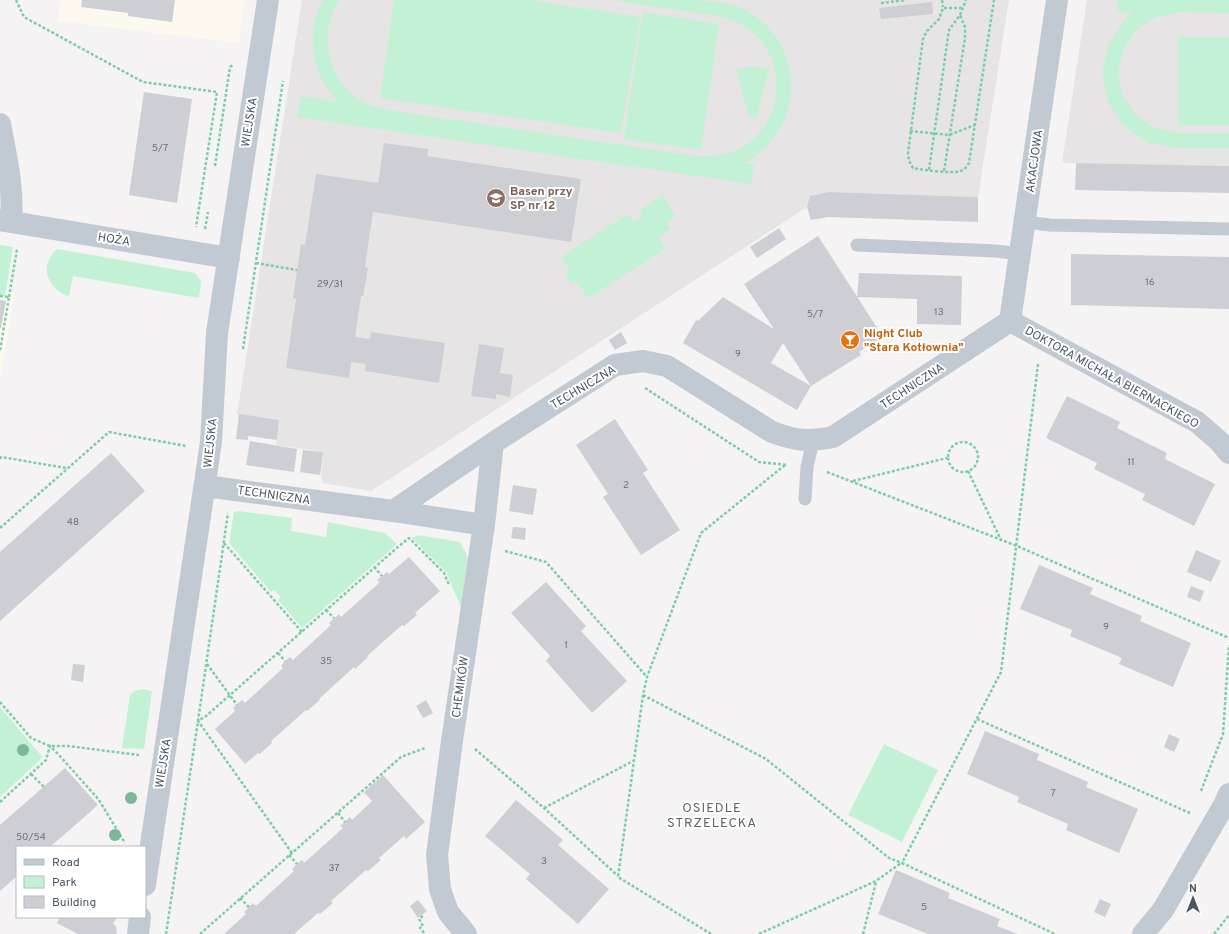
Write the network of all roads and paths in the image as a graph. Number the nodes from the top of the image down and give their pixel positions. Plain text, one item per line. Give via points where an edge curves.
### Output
1 (16, 0) edge
2 (268, 0) edge
3 (906, 0) edge
4 (942, 0) edge
5 (966, 0) edge
6 (994, 0) edge
7 (1057, 0) edge
8 (881, 3) dead end
9 (943, 8) junction
10 (962, 8) junction
11 (960, 15) junction
12 (0, 124) edge
13 (975, 125) junction
14 (910, 131) junction
15 (934, 133) junction
16 (949, 135) junction
17 (929, 170) junction
18 (944, 171) junction
19 (5, 221) edge
20 (1025, 222) junction
21 (1229, 230) edge
22 (194, 233) dead end
23 (18, 245) dead end
24 (856, 245) dead end
25 (1020, 254) junction
26 (229, 258) junction
27 (256, 263) dead end
28 (297, 270) dead end
29 (0, 296) edge
30 (9, 297) junction
31 (1010, 321) junction
32 (1042, 340) junction
33 (0, 351) edge
34 (644, 388) dead end
35 (813, 441) junction
36 (493, 443) junction
37 (193, 447) dead end
38 (1229, 453) edge
39 (0, 458) edge
40 (948, 458) junction
41 (785, 464) junction
42 (807, 467) junction
43 (66, 468) junction
44 (968, 471) junction
45 (852, 482) junction
46 (205, 486) junction
47 (805, 499) dead end
48 (393, 511) junction
49 (484, 525) junction
50 (0, 528) edge
51 (1001, 540) junction
52 (224, 543) dead end
53 (1017, 546) junction
54 (504, 550) dead end
55 (374, 567) junction
56 (382, 576) dead end
57 (450, 586) dead end
58 (326, 610) junction
59 (334, 618) dead end
60 (302, 632) junction
61 (1229, 638) edge
62 (1229, 645) edge
63 (278, 653) junction
64 (285, 661) dead end
65 (207, 664) dead end
66 (647, 677) junction
67 (643, 695) junction
68 (230, 696) junction
69 (0, 702) edge
70 (237, 705) dead end
71 (976, 719) junction
72 (452, 741) junction
73 (50, 746) junction
74 (140, 755) dead end
75 (633, 762) junction
76 (31, 774) junction
77 (44, 787) dead end
78 (1200, 792) dead end
79 (0, 802) edge
80 (1227, 802) edge
81 (544, 808) junction
82 (338, 813) junction
83 (1192, 814) dead end
84 (345, 822) dead end
85 (127, 846) edge
86 (292, 853) junction
87 (289, 856) junction
88 (902, 863) junction
89 (297, 864) dead end
90 (618, 877) junction
91 (146, 878) edge
92 (876, 881) junction
93 (240, 898) junction
94 (249, 907) dead end
95 (1229, 915) edge
96 (140, 918) edge
97 (138, 934) edge
98 (200, 934) edge
99 (466, 934) edge
100 (711, 934) edge
101 (759, 934) edge
102 (863, 934) edge
103 (1055, 934) edge
104 (1143, 934) edge
105 (1214, 934) edge

1 - 22 path via 24,17 143,82 217,92
2 - 26 street, WIEJSKA
3 - 8 path
4 - 9 path
5 - 10 path
6 - 13 path
7 - 20 street, AKACJOWA
9 - 10 path
9 - 14 path via 940,20 927,31 923,39
10 - 11 path
11 - 15 path via 949,30
11 - 16 path via 966,28
12 - 19 street via 11,188 12,209
13 - 16 path
13 - 18 path via 969,163 965,169 959,172
14 - 15 path
14 - 17 path via 909,161 914,168
15 - 16 path
15 - 17 path
16 - 18 path
17 - 18 path
19 - 26 street, HOŻA
20 - 21 lane via 1050,225
20 - 25 street, AKACJOWA
23 - 30 path
24 - 25 lane
25 - 31 street, AKACJOWA
26 - 46 street, WIEJSKA via 218,333 211,442
27 - 28 path
29 - 30 path
30 - 33 path
31 - 32 street, DOKTORA MICHAŁA BIERNACKIEGO
31 - 35 street, TECHNICZNA via 833,438
32 - 38 street, DOKTORA MICHAŁA BIERNACKIEGO via 1197,422
32 - 53 path
34 - 41 path via 759,462
35 - 36 street, TECHNICZNA via 791,439 772,432 667,366 643,361 615,365
35 - 42 lane
36 - 48 street, TECHNICZNA
36 - 49 street, CHEMIKÓW
37 - 43 path via 109,432
39 - 43 path
40 - 44 path via 956,471
40 - 44 path via 949,450 954,444 969,442 976,448 978,455 977,463
40 - 45 path
41 - 42 path
41 - 66 path via 701,533
42 - 45 path via 814,467
42 - 47 lane
43 - 50 path
44 - 51 path
45 - 51 path
46 - 48 street, TECHNICZNA
46 - 91 street, WIEJSKA
48 - 49 street
49 - 72 street, CHEMIKÓW
51 - 53 path
52 - 60 path
53 - 61 path
53 - 71 path via 1001,672
54 - 66 path via 546,562
55 - 56 path
55 - 57 path via 409,538 444,573
55 - 58 path
58 - 59 path
58 - 60 path
60 - 63 path
62 - 78 path via 1223,734
63 - 64 path
63 - 68 path
65 - 68 path
66 - 67 path
67 - 75 path
67 - 88 path via 766,759 889,858
68 - 70 path
68 - 86 path via 198,721
69 - 73 path via 31,738
71 - 83 path
71 - 88 path
72 - 81 path via 463,738
72 - 82 path via 401,757
72 - 99 street, CHEMIKÓW via 437,855 440,889 448,912
73 - 74 path
73 - 76 path via 46,760
73 - 85 path via 99,800
75 - 81 path
75 - 90 path
76 - 77 path
76 - 79 path
80 - 104 street via 1163,910
81 - 90 path
82 - 84 path
82 - 86 path
86 - 87 path
87 - 89 path
87 - 93 path
88 - 92 path
88 - 103 path
90 - 100 path
92 - 101 path
92 - 102 path
93 - 94 path
93 - 98 path
95 - 105 path
96 - 97 street

